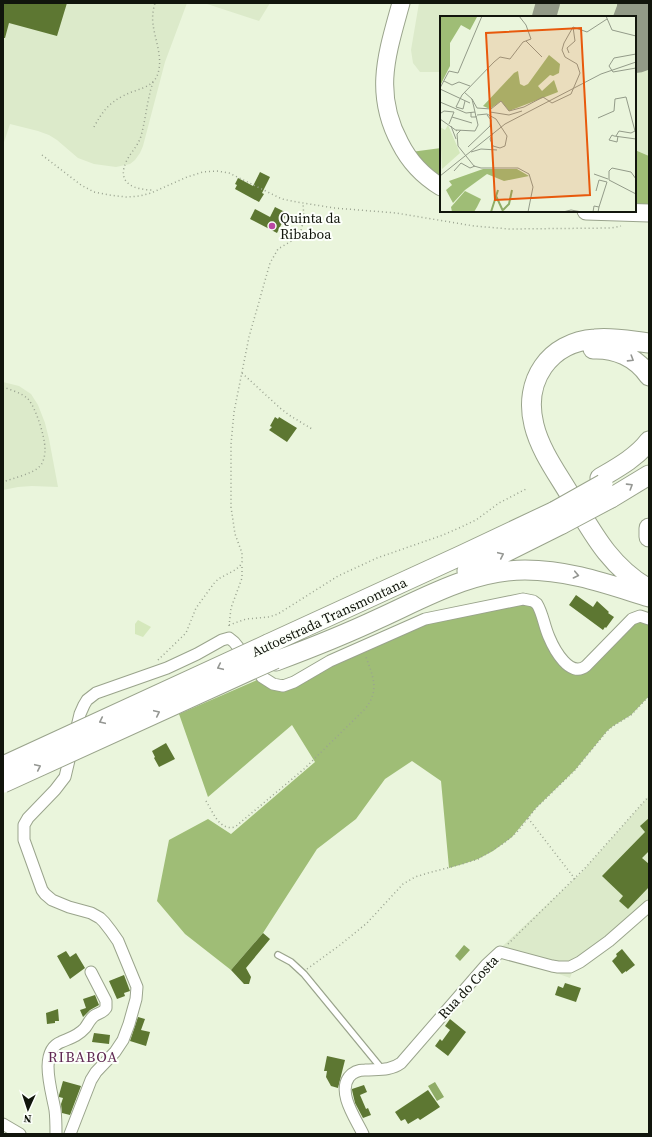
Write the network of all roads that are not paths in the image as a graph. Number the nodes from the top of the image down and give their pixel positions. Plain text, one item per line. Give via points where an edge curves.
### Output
1 (401, 3) edge
2 (440, 186) edge
3 (614, 212) edge
4 (642, 213) edge
5 (649, 344) edge
6 (649, 376) edge
7 (649, 441) edge
8 (649, 456) edge
9 (649, 474) edge
10 (605, 487) junction
11 (556, 513) junction
12 (649, 528) edge
13 (649, 537) edge
14 (649, 578) edge
15 (649, 589) edge
16 (649, 597) edge
17 (649, 619) edge
18 (273, 655) junction
19 (3, 766) edge
20 (3, 783) edge
21 (649, 906) edge
22 (278, 954) dead end
23 (91, 972) dead end
24 (382, 1070) junction
25 (3, 1124) edge
26 (20, 1134) edge
27 (56, 1134) edge
28 (70, 1134) edge
29 (363, 1134) edge

1 - 2 main road via 384,72 387,110 393,131 412,162
3 - 4 main road
5 - 15 highway via 617,339 594,339 569,345 555,353 544,364 536,378 531,402 534,425 542,447 595,537 620,568
14 -> 6 highway via 626,562 599,529 551,446 541,413 545,384 552,372 560,362 580,352 600,349 621,354 636,362
7 - 10 highway
8 - 10 highway, Autoestrada Transmontana
10 -> 9 highway, Autoestrada Transmontana
10 - 11 highway, Autoestrada Transmontana, bridge
11 - 18 highway, Autoestrada Transmontana via 348,608
18 -> 11 highway, Autoestrada Transmontana via 510,550
12 - 13 highway
18 -> 16 highway via 338,637 449,586 492,573 527,570 564,573
17 - 28 street via 640,616 632,619 586,666 576,669 571,668 557,651 537,604 527,599 516,600 415,623 326,663 292,683 280,685 262,677 228,638 152,674 96,693 87,700 80,714 65,777 28,818 23,830 42,890 52,900 95,915 108,926 121,948 137,990 123,1040 94,1076
18 -> 19 highway, Autoestrada Transmontana, bridge
20 -> 18 highway, Autoestrada Transmontana, bridge via 244,673
21 - 24 street, Rua do Costa via 599,948 570,967 552,966 500,952 401,1063
22 - 24 lane via 302,972
23 - 27 street via 106,1001 106,1008 92,1017 79,1034 57,1044 50,1052 48,1078 56,1115
24 - 29 street, Rua do Costa via 358,1071 345,1085 346,1100
25 - 26 street

